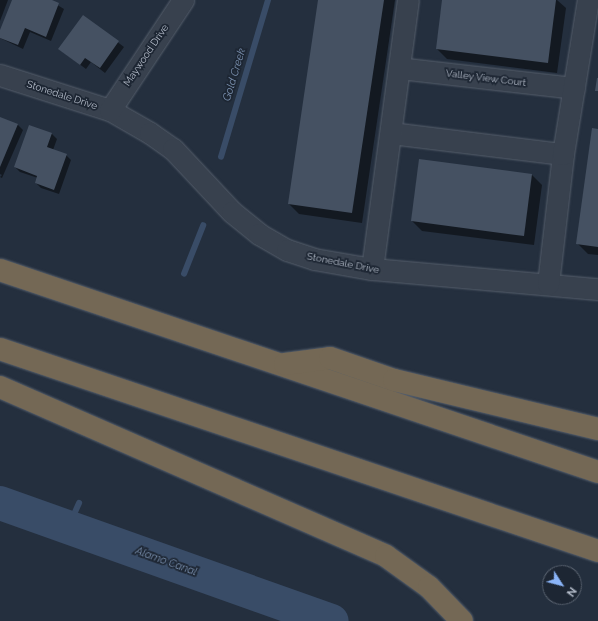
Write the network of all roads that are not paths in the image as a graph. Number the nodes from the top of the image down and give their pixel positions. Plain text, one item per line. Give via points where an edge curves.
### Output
1 (183, 0) edge
2 (408, 0) edge
3 (588, 0) edge
4 (399, 68) junction
5 (0, 75) edge
6 (574, 88) junction
7 (110, 110) junction
8 (391, 133) junction
9 (562, 154) junction
10 (0, 270) edge
11 (372, 270) junction
12 (548, 284) junction
13 (598, 289) edge
14 (0, 349) edge
15 (279, 364) junction
16 (0, 387) edge
17 (598, 428) edge
18 (598, 472) edge
19 (598, 551) edge
20 (462, 621) edge

1 - 7 street, Maywood Drive
2 - 4 street
3 - 6 street
4 - 6 street, Valley View Court
4 - 8 street
5 - 7 street, Stonedale Drive
6 - 9 street
7 - 11 street, Stonedale Drive via 173,149 232,212 259,234 287,250 314,259
8 - 9 street
8 - 11 street
9 - 12 street
10 - 15 highway
11 - 12 street, Stonedale Drive
12 - 13 street, Stonedale Drive
14 - 19 highway
15 - 17 highway via 330,358 394,380
15 - 18 highway
16 - 20 highway via 386,556 429,587

